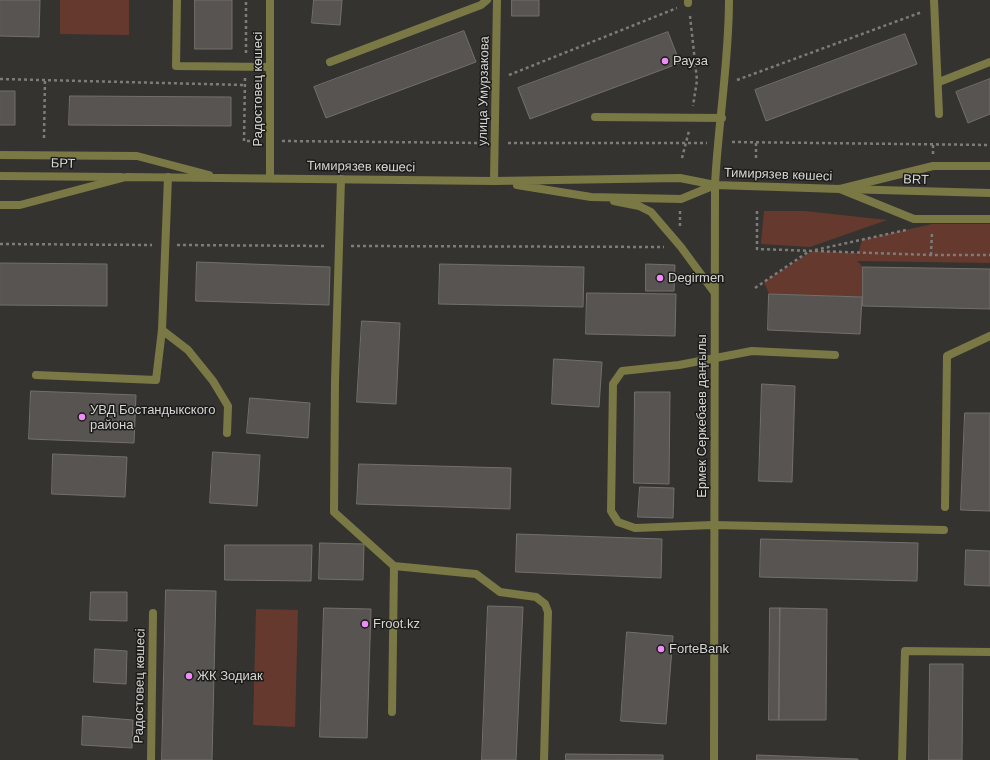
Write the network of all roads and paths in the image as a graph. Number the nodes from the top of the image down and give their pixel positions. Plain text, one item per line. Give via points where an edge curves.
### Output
1 (177, 0) edge
2 (270, 0) edge
3 (487, 0) edge
4 (497, 0) edge
5 (729, 0) edge
6 (688, 2) edge
7 (935, 4) edge
8 (330, 62) dead end
9 (990, 62) edge
10 (270, 67) junction
11 (0, 79) edge
12 (45, 80) junction
13 (496, 81) junction
14 (939, 82) junction
15 (245, 85) dead end
16 (724, 85) junction
17 (939, 114) dead end
18 (595, 117) dead end
19 (691, 118) junction
20 (722, 118) junction
21 (44, 138) dead end
22 (244, 141) dead end
23 (269, 141) junction
24 (717, 142) junction
25 (756, 142) junction
26 (495, 143) junction
27 (686, 143) junction
28 (990, 146) edge
29 (0, 155) edge
30 (682, 158) dead end
31 (756, 158) dead end
32 (990, 166) edge
33 (0, 176) edge
34 (126, 177) junction
35 (168, 177) junction
36 (221, 178) junction
37 (270, 178) junction
38 (341, 179) junction
39 (496, 182) junction
40 (715, 185) junction
41 (840, 189) junction
42 (990, 193) edge
43 (591, 197) junction
44 (0, 205) edge
45 (680, 207) dead end
46 (757, 211) dead end
47 (990, 219) edge
48 (932, 224) dead end
49 (680, 227) dead end
50 (909, 229) dead end
51 (809, 251) junction
52 (931, 255) junction
53 (990, 255) edge
54 (755, 288) dead end
55 (714, 292) junction
56 (162, 330) junction
57 (990, 336) edge
58 (835, 355) dead end
59 (714, 358) junction
60 (36, 375) dead end
61 (227, 434) dead end
62 (946, 507) dead end
63 (713, 525) junction
64 (944, 530) dead end
65 (394, 566) junction
66 (153, 613) dead end
67 (990, 652) edge
68 (392, 712) dead end
69 (151, 760) edge
70 (544, 760) edge
71 (714, 760) edge
72 (902, 760) edge

1 - 10 street via 176,66
2 - 10 street, Радостовец көшесі
3 - 8 street via 481,5
4 - 13 street, улица Умурзакова
5 - 16 street, Ермек Серкебаев даңғылы
6 - 13 path
6 - 19 path via 697,80
7 - 14 street
7 - 16 path
9 - 14 street
10 - 23 street, Радостовец көшесі
11 - 12 path
12 - 15 path
12 - 21 path
13 - 26 street, улица Умурзакова
14 - 17 street
16 - 20 street, Ермек Серкебаев даңғылы
18 - 19 street
19 - 20 street
19 - 27 path
20 - 24 street, Ермек Серкебаев даңғылы
22 - 23 path
23 - 26 path
23 - 37 street, Радостовец көшесі
24 - 25 path
24 - 27 path
24 - 40 street, Ермек Серкебаев даңғылы
25 - 28 path
25 - 31 path
26 - 27 path
26 - 39 street, улица Умурзакова
27 - 30 path
29 - 36 street, Тимирязев көшесі via 137,156
32 - 41 street, Тимирязев көшесі via 933,166
33 - 34 street, БРТ
34 - 35 street, Тимирязев көшесі
34 - 44 street, Тимирязев көшесі via 20,205
35 - 36 street, Тимирязев көшесі
35 - 56 street
36 - 37 street, Тимирязев көшесі
37 - 38 street, Тимирязев көшесі
38 - 39 street, Тимирязев көшесі
38 - 65 street via 334,512
39 - 40 street, Тимирязев көшесі via 680,178
39 - 43 street, Тимирязев көшесі
40 - 41 street, Тимирязев көшесі
40 - 43 street, Тимирязев көшесі via 680,199
40 - 55 street, Ермек Серкебаев даңғылы
41 - 42 street, BRT
41 - 47 street, Тимирязев көшесі via 914,219
43 - 55 street via 639,206 651,212
45 - 49 path
46 - 51 path via 757,249
48 - 52 path
50 - 51 path
51 - 52 path
51 - 54 path
52 - 53 path
55 - 59 street, Ермек Серкебаев даңғылы
56 - 60 street via 156,380
56 - 61 street via 188,350 213,381 228,406
57 - 62 street via 947,356
58 - 59 street via 752,351
59 - 63 street, Ермек Серкебаев даңғылы
59 - 63 street via 679,365 622,371 613,384 611,511 618,522 636,528
63 - 64 street
63 - 71 street, Ермек Серкебаев даңғылы
65 - 68 street
65 - 70 street via 476,574 500,592 536,597 545,604 548,612
66 - 69 street, Радостовец көшесі
67 - 72 street via 906,651

